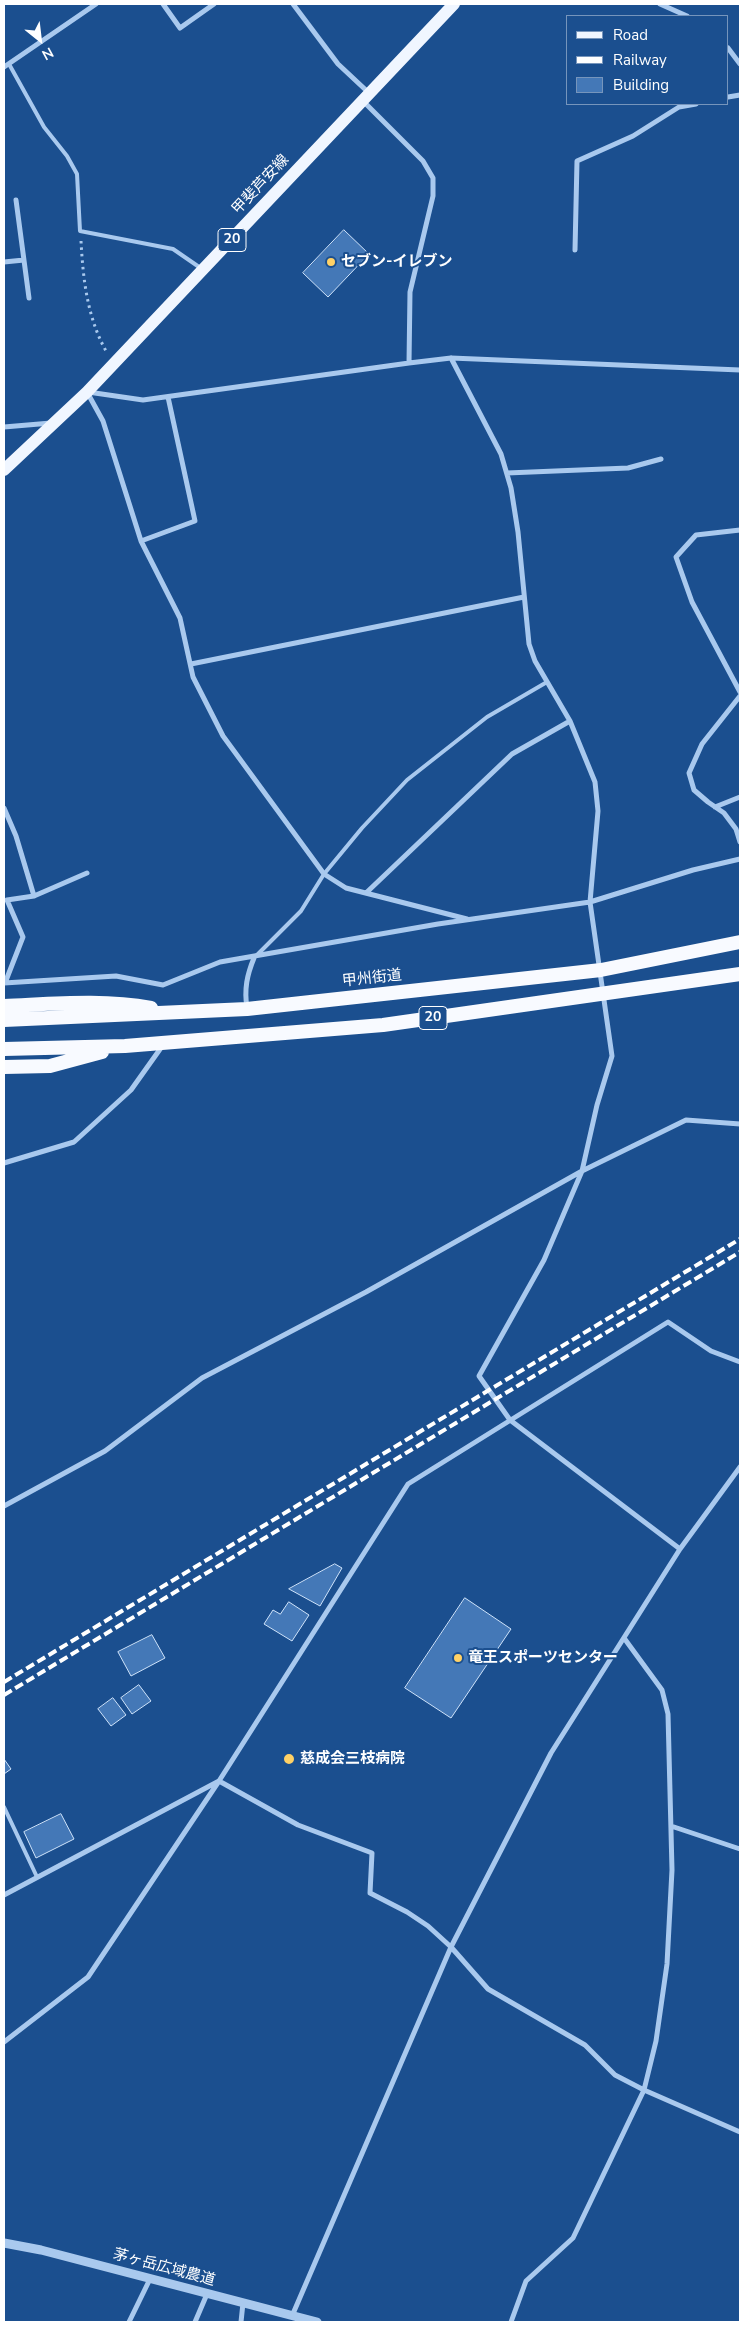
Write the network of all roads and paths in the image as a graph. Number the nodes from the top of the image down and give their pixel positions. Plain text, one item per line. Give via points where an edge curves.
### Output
1 (96, 4) edge
2 (163, 4) edge
3 (214, 4) edge
4 (293, 4) edge
5 (454, 4) edge
6 (660, 4) edge
7 (678, 4) edge
8 (671, 9) junction
9 (685, 15) edge
10 (729, 49) edge
11 (740, 64) edge
12 (6, 66) edge
13 (366, 97) junction
14 (690, 105) edge
15 (16, 200) dead end
16 (80, 231) junction
17 (575, 250) dead end
18 (24, 260) junction
19 (4, 262) edge
20 (203, 270) junction
21 (29, 298) dead end
22 (450, 358) junction
23 (409, 363) junction
24 (113, 364) junction
25 (740, 370) edge
26 (87, 392) junction
27 (168, 397) junction
28 (55, 422) junction
29 (4, 427) edge
30 (661, 459) dead end
31 (4, 470) edge
32 (507, 474) junction
33 (740, 530) edge
34 (141, 541) junction
35 (524, 597) junction
36 (191, 664) junction
37 (547, 682) junction
38 (740, 692) edge
39 (740, 696) edge
40 (570, 721) junction
41 (740, 798) edge
42 (715, 807) junction
43 (4, 808) edge
44 (740, 842) edge
45 (740, 859) edge
46 (87, 873) dead end
47 (324, 874) junction
48 (366, 893) junction
49 (34, 896) junction
50 (590, 902) junction
51 (470, 920) junction
52 (740, 942) edge
53 (254, 958) junction
54 (600, 970) junction
55 (740, 974) edge
56 (4, 983) edge
57 (605, 994) junction
58 (4, 1006) edge
59 (247, 1009) junction
60 (177, 1013) junction
61 (4, 1020) edge
62 (165, 1043) junction
63 (125, 1046) junction
64 (4, 1048) edge
65 (4, 1067) edge
66 (740, 1124) edge
67 (4, 1163) edge
68 (582, 1171) junction
69 (740, 1362) edge
70 (510, 1420) junction
71 (740, 1467) edge
72 (4, 1506) edge
73 (680, 1549) junction
74 (624, 1638) junction
75 (220, 1781) junction
76 (4, 1807) edge
77 (671, 1826) junction
78 (740, 1849) edge
79 (37, 1877) junction
80 (4, 1895) edge
81 (451, 1948) junction
82 (4, 2042) edge
83 (644, 2090) junction
84 (740, 2132) edge
85 (4, 2243) edge
86 (150, 2279) junction
87 (207, 2294) junction
88 (243, 2303) junction
89 (292, 2316) junction
90 (130, 2322) edge
91 (194, 2322) edge
92 (241, 2322) edge
93 (317, 2322) edge
94 (511, 2322) edge

1 - 12 street
2 - 3 street via 180,28
4 - 13 street
5 - 13 main road, 甲斐芦安線 / 20
6 - 8 street
7 - 8 street
8 - 9 street
10 - 11 street
12 - 16 lane via 76,174
13 - 20 main road, 甲斐芦安線 / 20
13 - 23 street via 423,161 433,178 433,196 410,292
14 - 17 street via 679,107 633,136 577,161
15 - 18 street
16 - 20 lane via 173,249
16 - 24 path via 84,286 100,341
18 - 19 street
18 - 21 street
20 - 24 main road, 甲斐芦安線 / 20
22 - 23 street
22 - 25 street
22 - 32 street via 501,454
23 - 27 street
24 - 26 main road, 甲斐芦安線 / 20
26 - 27 street via 143,400
26 - 28 main road, 甲斐芦安線 / 20
26 - 34 street via 103,421
27 - 34 street via 195,521
28 - 29 street
28 - 31 main road, 甲斐芦安線 / 20
30 - 32 street via 628,468
32 - 35 street via 518,532
33 - 38 street via 696,535 676,557 692,602
34 - 36 street via 180,618
35 - 36 street
35 - 37 street via 529,644
36 - 47 street via 193,677 224,736
37 - 40 street
37 - 47 lane via 487,717 408,780
39 - 42 street via 702,744 689,773 694,790
40 - 48 street via 512,754
40 - 50 street via 595,782 598,811
41 - 42 street
42 - 44 street via 736,829
43 - 49 street
45 - 50 street via 692,870
46 - 49 street
47 - 48 street via 346,888
47 - 53 lane via 301,911
48 - 51 street
49 - 56 street via 7,900 22,937
50 - 51 street
50 - 54 street
51 - 53 street
52 - 54 highway, 甲州街道 / 20
53 - 56 street via 220,962 163,985 116,976
53 - 59 street via 246,983
54 - 57 street
54 - 59 highway, 甲州街道 / 20
55 - 57 highway, 20
57 - 62 highway, 20 via 383,1025
57 - 68 street via 612,1056 596,1105
58 - 60 highway, 20 via 111,1003
59 - 60 highway, 甲州街道 / 20
60 - 61 highway, 甲州街道 / 20
62 - 63 highway, 20
62 - 67 street via 130,1090 74,1142
63 - 64 highway, 20
63 - 65 highway, 20 via 50,1066
66 - 68 street via 686,1120
68 - 70 street via 544,1260 480,1376
68 - 72 street via 366,1292 202,1378 105,1450
69 - 70 street via 711,1351 668,1322
70 - 73 street
70 - 75 street via 408,1484
71 - 73 street
73 - 74 street
74 - 77 street via 662,1690 668,1714
74 - 81 street via 551,1753
75 - 79 street
75 - 81 street via 298,1825 372,1852 370,1893 428,1926
75 - 82 street via 88,1978
76 - 79 lane
77 - 78 street
77 - 83 street via 672,1870 666,1964 656,2040
79 - 80 street
81 - 83 street via 488,1989 585,2045 615,2075
81 - 89 street
83 - 84 street
83 - 94 street via 573,2238 526,2281
85 - 86 street, 茅ヶ岳広域農道
86 - 87 street, 茅ヶ岳広域農道
86 - 90 street
87 - 88 street, 茅ヶ岳広域農道
87 - 91 street
88 - 89 street, 茅ヶ岳広域農道
88 - 92 street
89 - 93 street, 茅ヶ岳広域農道

